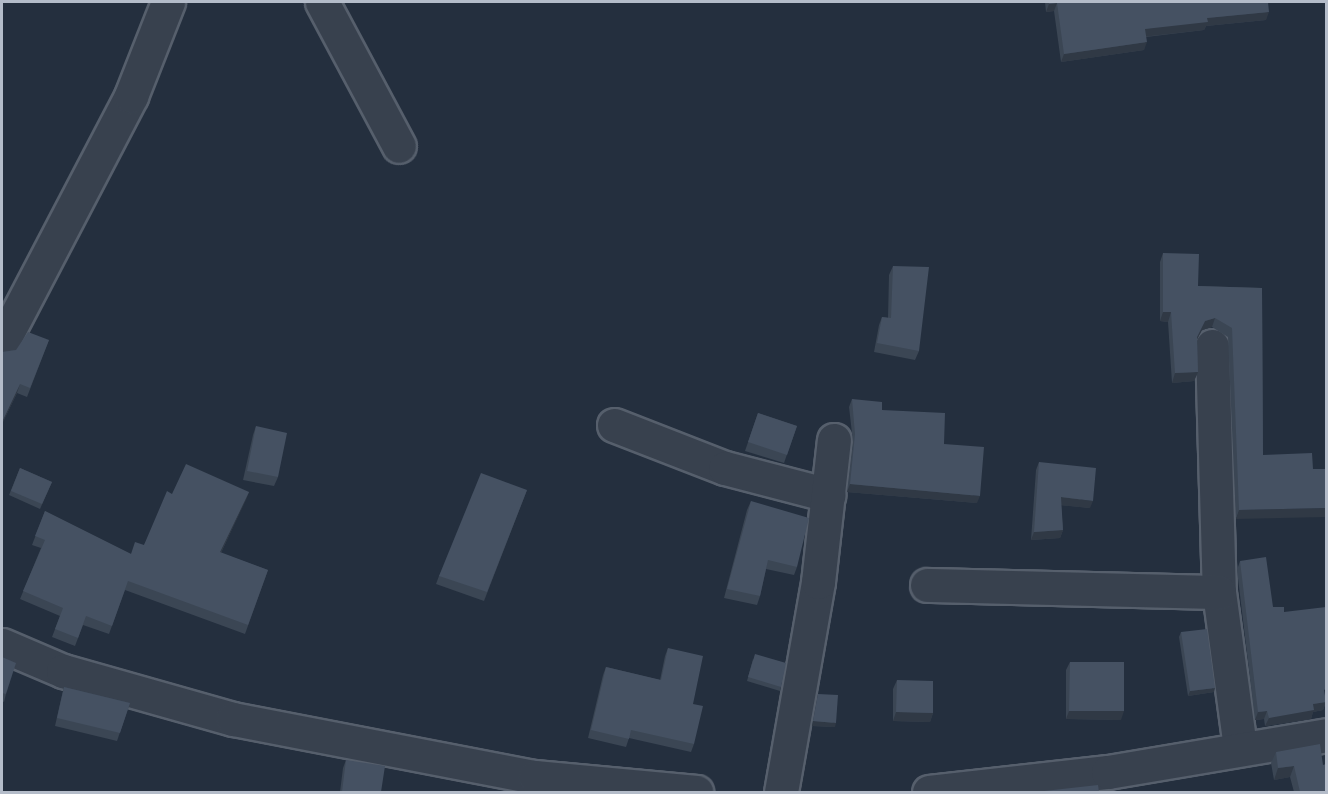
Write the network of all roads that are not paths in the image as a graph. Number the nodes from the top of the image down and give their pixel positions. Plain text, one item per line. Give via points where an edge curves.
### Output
1 (168, 2) edge
2 (322, 2) edge
3 (399, 146) dead end
4 (2, 343) edge
5 (1212, 346) dead end
6 (614, 425) dead end
7 (834, 440) dead end
8 (829, 495) junction
9 (927, 585) dead end
10 (1219, 592) junction
11 (2, 645) edge
12 (1326, 735) edge
13 (1240, 748) junction
14 (696, 792) edge
15 (782, 792) edge
16 (929, 792) edge

1 - 4 street via 130,96
2 - 3 street
5 - 10 street
6 - 8 street via 725,468
7 - 8 street
8 - 15 street
9 - 10 street
10 - 13 street
11 - 14 street via 63,671 245,722 535,777
12 - 13 street
13 - 16 street via 1108,772

